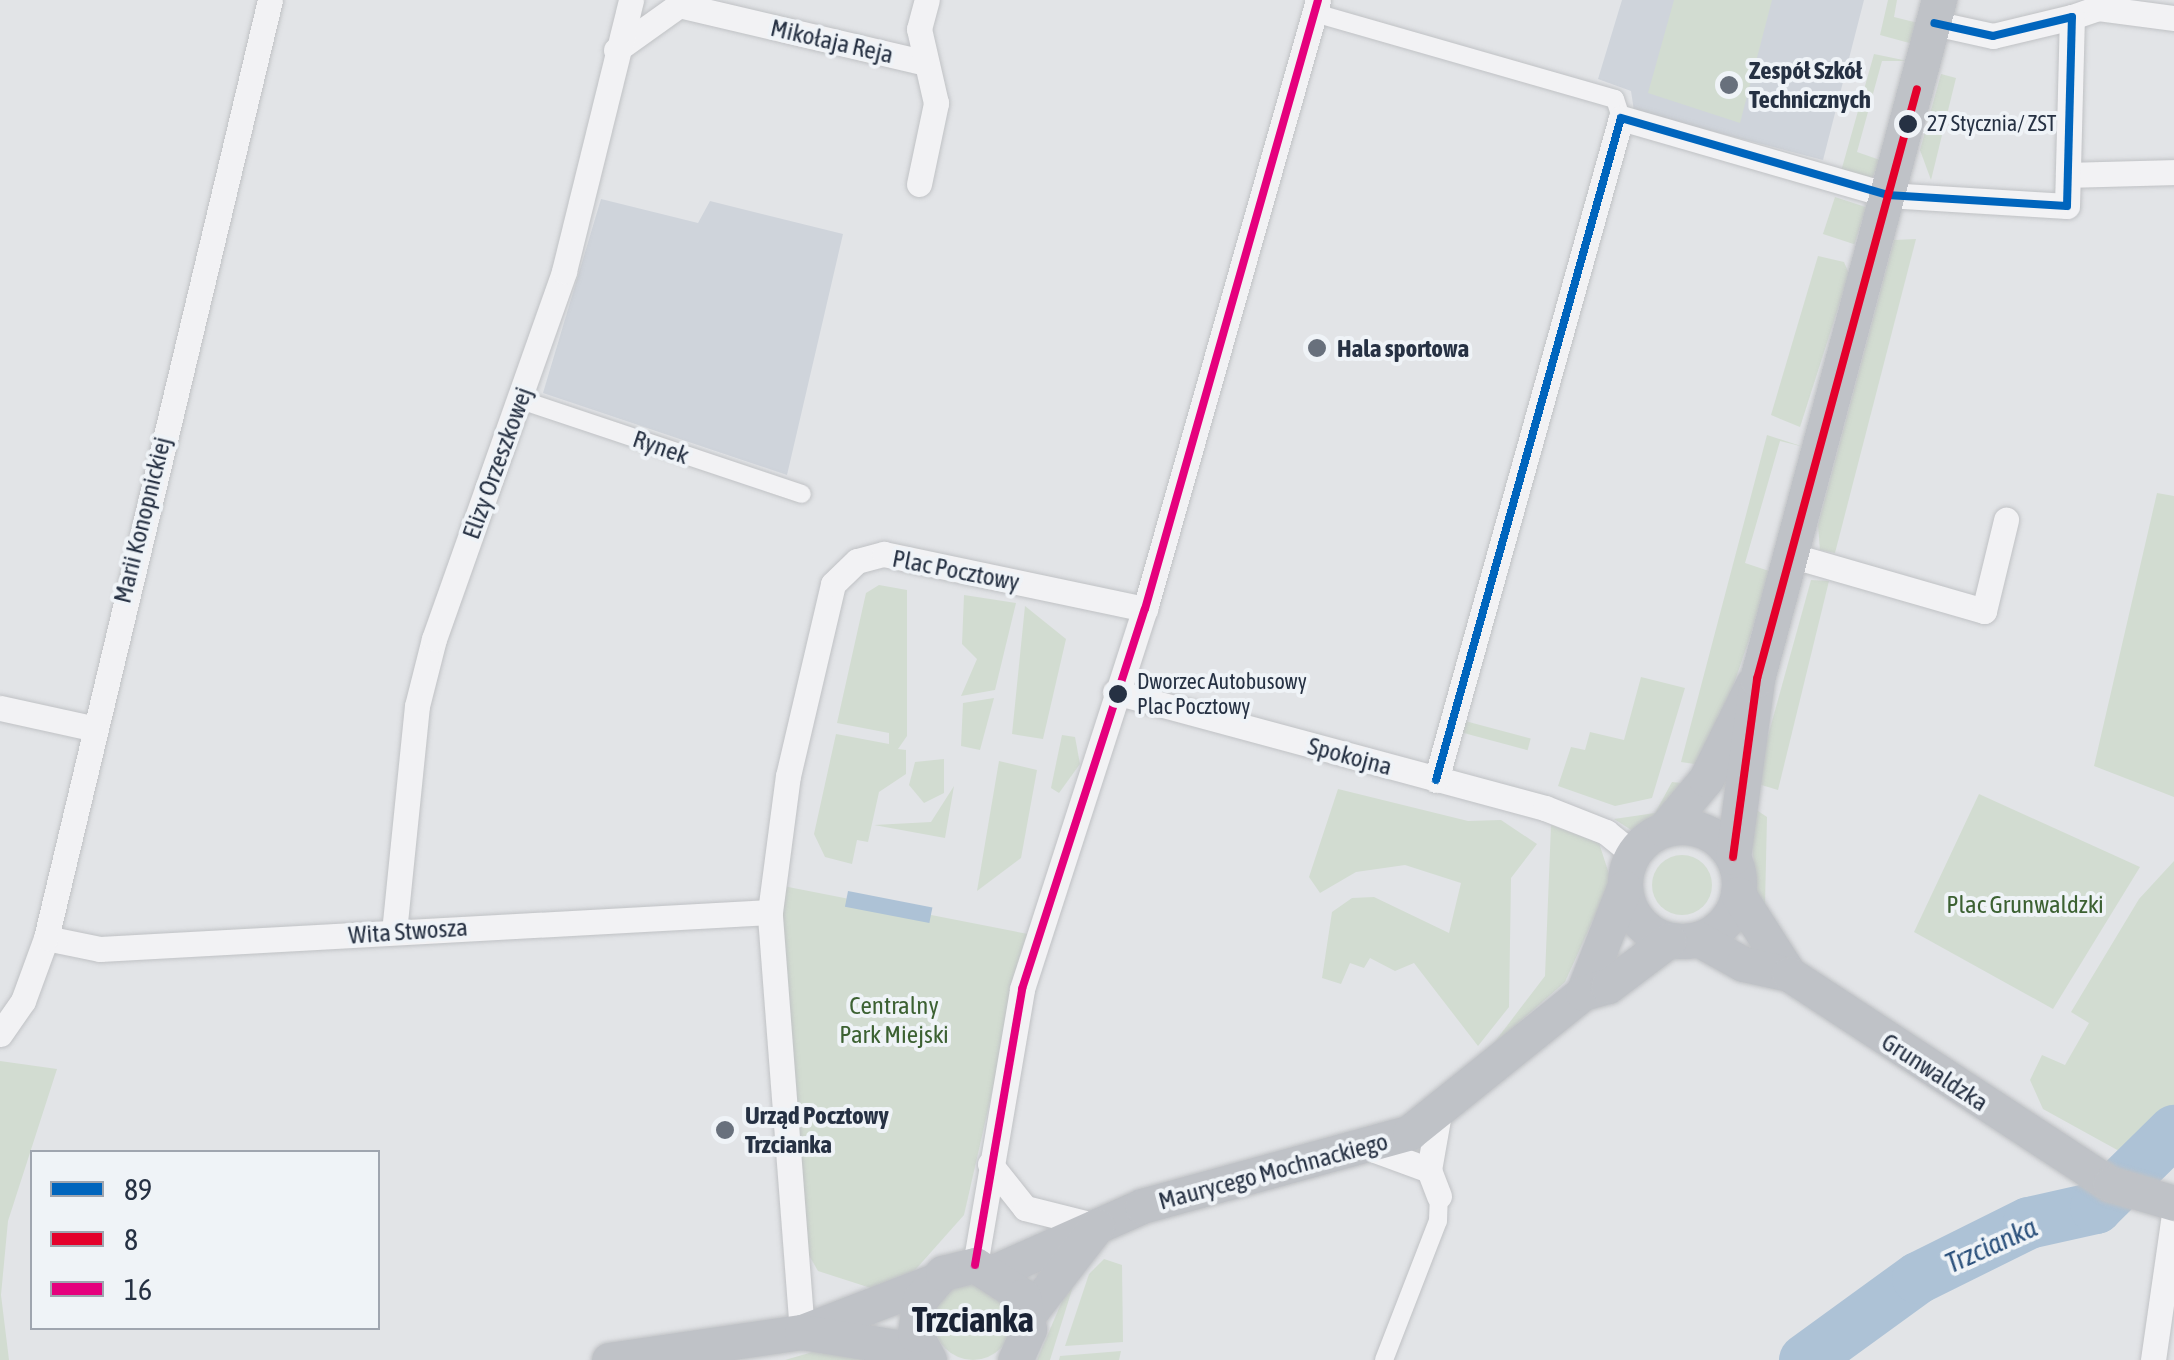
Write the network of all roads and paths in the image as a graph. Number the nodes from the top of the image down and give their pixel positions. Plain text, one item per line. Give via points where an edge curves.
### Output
1 (270, 0) edge
2 (631, 0) edge
3 (926, 0) edge
4 (680, 2) edge
5 (1317, 7) edge
6 (1936, 11) edge
7 (2072, 17) junction
8 (2174, 18) edge
9 (616, 50) junction
10 (926, 63) junction
11 (1622, 118) junction
12 (2174, 172) edge
13 (2068, 176) junction
14 (919, 184) dead end
15 (1887, 195) junction
16 (520, 400) junction
17 (802, 494) dead end
18 (2006, 520) dead end
19 (1790, 555) junction
20 (1145, 610) junction
21 (1756, 679) junction
22 (1116, 692) junction
23 (0, 708) edge
24 (92, 728) junction
25 (1436, 780) junction
26 (1664, 828) junction
27 (1733, 857) junction
28 (1628, 871) junction
29 (1738, 894) junction
30 (770, 912) junction
31 (394, 932) junction
32 (46, 938) junction
33 (1684, 939) junction
34 (1789, 974) junction
35 (1583, 993) junction
36 (0, 1034) edge
37 (1439, 1113) junction
38 (1372, 1149) junction
39 (990, 1164) junction
40 (1429, 1170) junction
41 (1439, 1196) joint
42 (2158, 1199) edge
43 (2174, 1214) edge
44 (1097, 1226) junction
45 (986, 1268) junction
46 (930, 1284) junction
47 (1029, 1314) junction
48 (802, 1332) junction
49 (925, 1355) edge
50 (609, 1360) edge
51 (1014, 1360) edge
52 (1384, 1360) edge
53 (2153, 1360) edge

1 - 24 street, Marii Konopnickiej
2 - 9 street, Elizy Orzeszkowej
3 - 10 street, Mikołaja Reja
4 - 9 street, Mikołaja Reja
4 - 10 street, Mikołaja Reja
5 - 11 street via 1616,99
5 - 20 street
6 - 7 street via 1993,36
6 - 15 main road
7 - 8 street via 2098,8
7 - 13 street
9 - 16 street, Elizy Orzeszkowej via 564,271
10 - 14 street, Mikołaja Reja via 936,103
11 - 15 street
11 - 25 street
12 - 13 street
13 - 15 street via 2068,206
15 - 19 main road
16 - 17 street, Rynek
16 - 31 street, Elizy Orzeszkowej via 417,706
18 - 19 street via 1984,611
19 - 21 main road
20 - 22 street
20 - 30 street, Plac Pocztowy via 891,555 857,561 833,584 824,610 784,794
21 - 26 main road via 1706,778
21 - 27 main road
22 - 25 street, Spokojna
22 - 39 street via 1022,989
23 - 24 street
24 - 32 street, Marii Konopnickiej
25 - 28 street, Spokojna via 1587,823
26 - 27 main road via 1711,834
26 - 28 main road
27 - 29 main road
28 - 33 main road via 1638,921
28 - 35 main road, Maurycego Mochnackiego
29 - 33 main road via 1725,922
29 - 34 main road, Grunwaldzka
30 - 31 street, Wita Stwosza
30 - 48 street, Plac Pocztowy
31 - 32 street, Wita Stwosza via 100,949
32 - 36 street, Marii Konopnickiej via 24,1001
33 - 34 main road, Grunwaldzka
33 - 35 main road, Maurycego Mochnackiego via 1608,986
34 - 42 main road, Grunwaldzka via 2083,1168
35 - 37 main road, Maurycego Mochnackiego
37 - 38 main road, Maurycego Mochnackiego
37 - 40 street
38 - 40 street
38 - 44 main road, Maurycego Mochnackiego via 1142,1206
39 - 44 street via 1025,1208
39 - 45 street
40 - 41 street
41 - 52 street via 1438,1222
43 - 53 street
44 - 45 main road, Maurycego Mochnackiego
44 - 47 main road, Maurycego Mochnackiego
45 - 46 main road, Maurycego Mochnackiego
45 - 47 main road
46 - 48 main road, Maurycego Mochnackiego
46 - 49 main road via 915,1316
47 - 51 main road, Maurycego Mochnackiego
48 - 49 main road
48 - 50 main road

